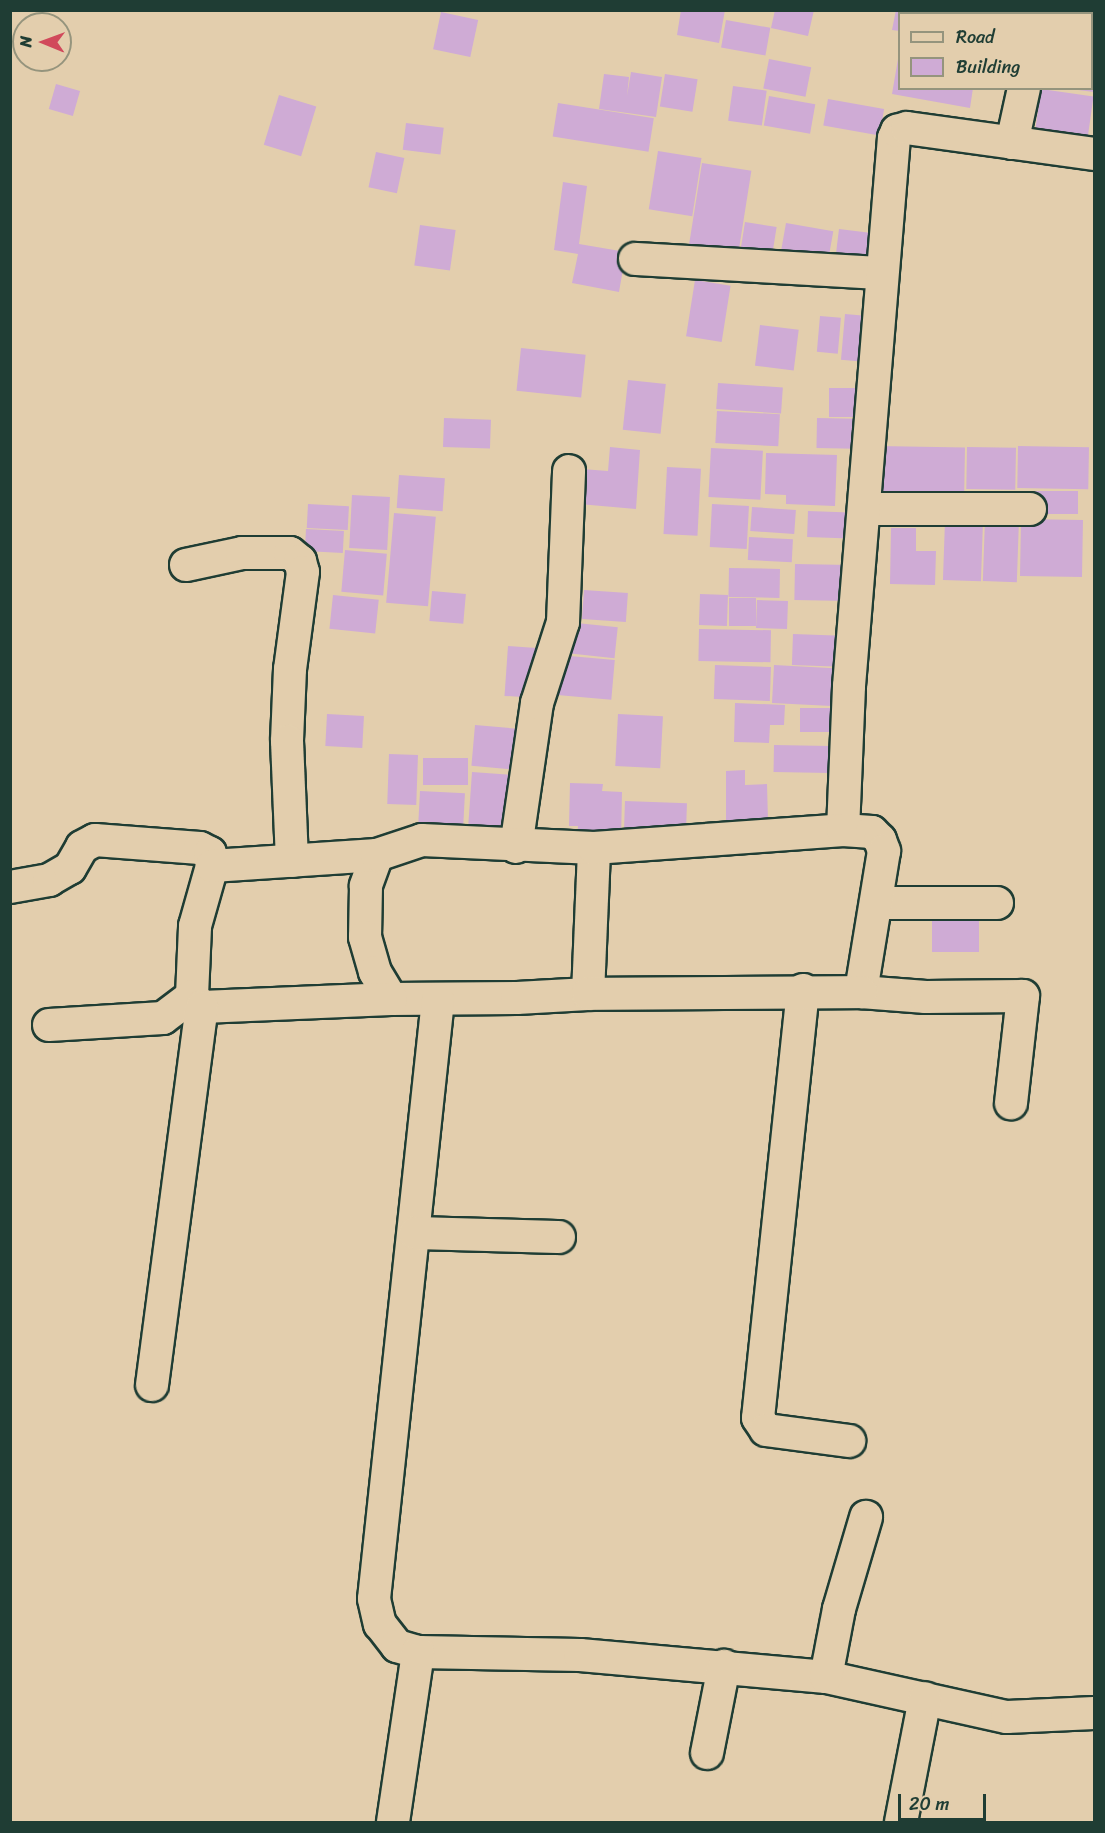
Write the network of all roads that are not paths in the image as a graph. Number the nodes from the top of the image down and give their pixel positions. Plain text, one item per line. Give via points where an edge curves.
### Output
1 (1024, 90) edge
2 (1012, 143) junction
3 (1095, 154) edge
4 (635, 259) dead end
5 (881, 273) junction
6 (569, 471) dead end
7 (1030, 509) dead end
8 (866, 510) junction
9 (186, 565) dead end
10 (843, 830) junction
11 (516, 847) junction
12 (594, 848) junction
13 (377, 855) junction
14 (292, 861) junction
15 (212, 866) junction
16 (10, 887) edge
17 (877, 903) junction
18 (997, 903) dead end
19 (802, 990) junction
20 (861, 992) junction
21 (588, 994) junction
22 (391, 999) junction
23 (438, 1000) junction
24 (197, 1002) junction
25 (49, 1025) dead end
26 (1011, 1103) dead end
27 (416, 1233) junction
28 (559, 1237) dead end
29 (152, 1385) dead end
30 (849, 1441) dead end
31 (866, 1517) dead end
32 (418, 1652) junction
33 (724, 1666) junction
34 (826, 1677) junction
35 (925, 1698) junction
36 (1095, 1713) edge
37 (707, 1754) dead end
38 (393, 1822) edge
39 (901, 1822) edge

1 - 2 street
2 - 3 street
2 - 5 street via 907,128 897,131
4 - 5 street
5 - 8 street
6 - 11 street via 563,622 537,703
7 - 8 street
8 - 10 street via 849,686
9 - 14 street via 242,553 290,553 300,561 303,572 290,669 287,741
10 - 12 street
10 - 17 street via 872,832 880,840 884,851
11 - 12 street
11 - 13 street via 422,840
12 - 21 street
13 - 14 street
13 - 22 street via 366,886 365,937 375,972
14 - 15 street
15 - 16 street via 210,853 200,848 95,840 82,847 70,868 49,880
15 - 24 street via 195,926
17 - 18 street
17 - 20 street
19 - 20 street
19 - 21 street
19 - 30 street via 758,1418 766,1430
20 - 26 street via 926,997 1023,996
21 - 23 street
22 - 23 street
22 - 24 street
23 - 27 street
24 - 25 street via 163,1018
24 - 29 street
27 - 28 street
27 - 32 street via 374,1599 380,1624 397,1646
31 - 34 street via 839,1609
32 - 33 street via 580,1655
32 - 38 street
33 - 34 street
33 - 37 street
34 - 35 street
35 - 36 street via 1008,1717
35 - 39 street

